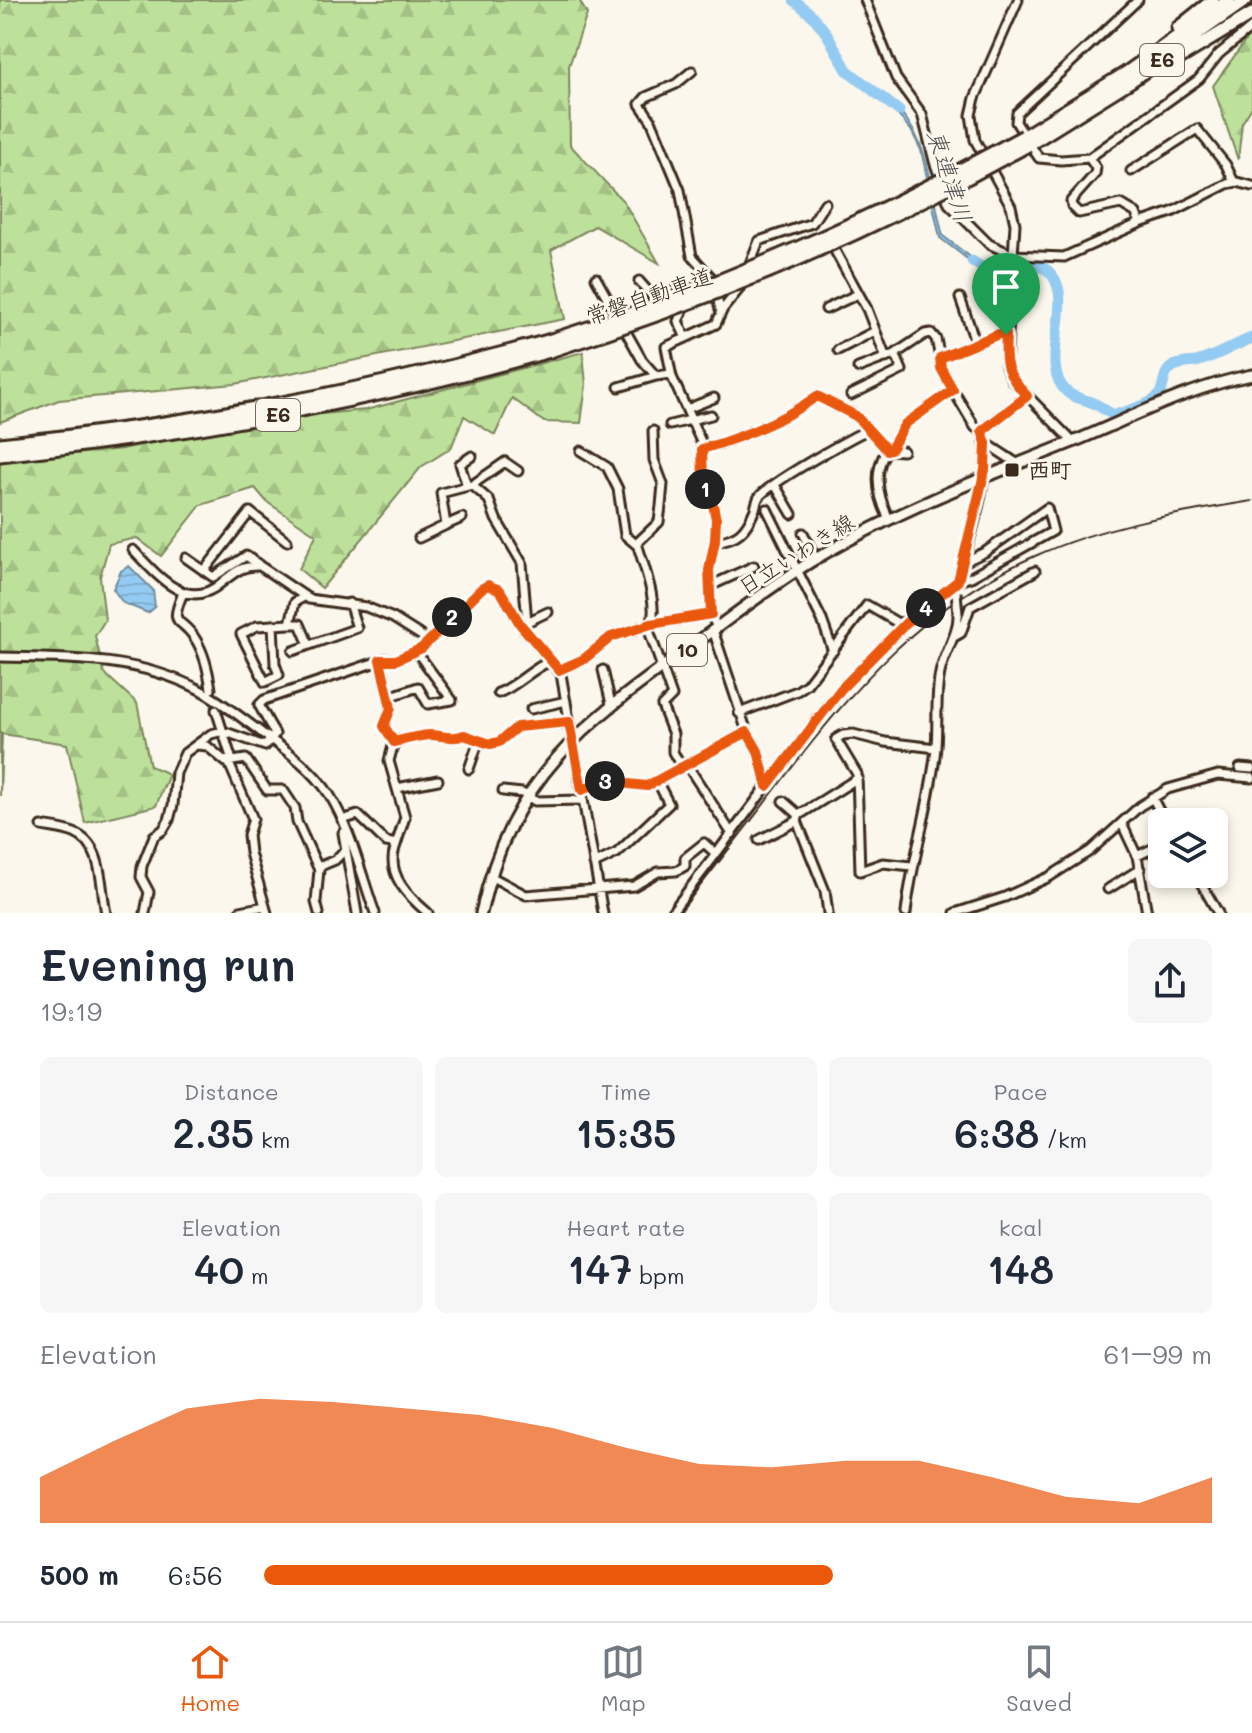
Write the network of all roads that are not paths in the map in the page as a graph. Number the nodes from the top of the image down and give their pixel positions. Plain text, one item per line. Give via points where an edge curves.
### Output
1 (1018, 0) edge
2 (1138, 0) edge
3 (1213, 0) edge
4 (1229, 0) edge
5 (1246, 0) edge
6 (869, 2) edge
7 (1252, 14) edge
8 (1252, 27) edge
9 (692, 71) dead end
10 (1102, 88) junction
11 (1075, 116) junction
12 (1027, 140) junction
13 (1089, 158) junction
14 (1131, 171) dead end
15 (1234, 182) junction
16 (1252, 186) edge
17 (825, 203) dead end
18 (1140, 223) junction
19 (834, 249) dead end
20 (1012, 258) junction
21 (596, 278) dead end
22 (639, 281) dead end
23 (858, 294) junction
24 (960, 298) dead end
25 (826, 309) dead end
26 (721, 313) junction
27 (875, 331) junction
28 (1006, 335) junction
29 (686, 338) junction
30 (976, 344) junction
31 (838, 350) dead end
32 (895, 354) junction
33 (886, 358) junction
34 (940, 358) junction
35 (858, 368) dead end
36 (671, 374) junction
37 (1252, 375) edge
38 (656, 376) junction
39 (619, 387) dead end
40 (953, 390) junction
41 (851, 395) dead end
42 (1027, 396) junction
43 (714, 398) dead end
44 (687, 409) junction
45 (711, 415) dead end
46 (692, 419) junction
47 (670, 425) dead end
48 (867, 430) junction
49 (653, 431) dead end
50 (982, 431) junction
51 (1073, 442) junction
52 (986, 443) junction
53 (702, 449) junction
54 (889, 449) junction
55 (1, 450) edge
56 (581, 451) dead end
57 (903, 451) dead end
58 (472, 456) dead end
59 (1018, 464) junction
60 (518, 471) dead end
61 (983, 478) junction
62 (775, 485) junction
63 (469, 486) junction
64 (767, 509) dead end
65 (792, 514) dead end
66 (462, 518) dead end
67 (889, 519) junction
68 (446, 525) junction
69 (803, 533) dead end
70 (419, 538) dead end
71 (287, 541) dead end
72 (714, 542) junction
73 (638, 546) junction
74 (133, 550) dead end
75 (186, 558) dead end
76 (816, 559) junction
77 (964, 562) junction
78 (260, 566) junction
79 (754, 566) dead end
80 (797, 570) junction
81 (204, 571) junction
82 (1035, 571) dead end
83 (958, 581) junction
84 (710, 586) junction
85 (183, 593) junction
86 (304, 597) junction
87 (349, 603) junction
88 (548, 612) dead end
89 (711, 614) junction
90 (907, 622) junction
91 (290, 624) junction
92 (649, 624) junction
93 (273, 625) junction
94 (525, 626) junction
95 (715, 629) junction
96 (423, 637) dead end
97 (950, 640) junction
98 (309, 645) junction
99 (293, 651) dead end
100 (416, 651) junction
101 (833, 651) junction
102 (0, 657) edge
103 (380, 660) junction
104 (550, 661) junction
105 (661, 668) junction
106 (559, 670) junction
107 (603, 670) dead end
108 (211, 689) dead end
109 (498, 693) dead end
110 (389, 697) junction
111 (566, 701) junction
112 (611, 704) junction
113 (531, 709) dead end
114 (216, 710) dead end
115 (739, 713) junction
116 (569, 722) junction
117 (223, 731) junction
118 (747, 732) junction
119 (572, 739) junction
120 (271, 740) junction
121 (479, 740) junction
122 (394, 742) junction
123 (197, 745) junction
124 (936, 748) junction
125 (229, 762) junction
126 (684, 767) junction
127 (1240, 768) dead end
128 (469, 769) dead end
129 (1252, 769) edge
130 (858, 778) junction
131 (1252, 778) edge
132 (438, 780) dead end
133 (657, 781) junction
134 (767, 786) junction
135 (397, 788) junction
136 (582, 790) junction
137 (503, 791) dead end
138 (528, 796) junction
139 (1152, 797) junction
140 (583, 800) junction
141 (783, 801) dead end
142 (1158, 808) edge
143 (341, 818) junction
144 (798, 818) junction
145 (1122, 824) junction
146 (42, 826) dead end
147 (732, 834) junction
148 (759, 840) dead end
149 (395, 848) junction
150 (346, 849) junction
151 (1148, 851) edge
152 (716, 854) junction
153 (1137, 856) junction
154 (594, 864) junction
155 (912, 866) junction
156 (318, 867) junction
157 (1140, 869) junction
158 (490, 876) junction
159 (598, 888) junction
160 (1204, 888) edge
161 (1108, 889) dead end
162 (266, 909) edge
163 (240, 911) dead end
164 (106, 913) edge
165 (145, 913) edge
166 (319, 913) edge
167 (357, 913) edge
168 (375, 913) edge
169 (428, 913) edge
170 (481, 913) edge
171 (603, 913) edge
172 (671, 913) edge
173 (828, 913) edge
174 (906, 913) edge
175 (956, 913) edge
176 (1147, 913) edge
177 (1218, 913) edge

1 - 20 street via 975,98 970,123 1011,206
2 - 12 street via 1017,113 1016,122
3 - 10 highway
4 - 10 highway, 常磐自動車道 / E6
5 - 11 highway, 常磐自動車道 / E6
6 - 20 street via 896,78 922,114 949,204 989,244
7 - 11 highway
8 - 13 street via 1199,79
9 - 26 street via 640,104 680,190 692,256 712,278
10 - 12 highway, 常磐自動車道 / E6
11 - 12 highway, 常磐自動車道 / E6
12 - 13 street via 1039,158
12 - 55 highway, 常磐自動車道 / E6, bridge via 913,207 702,300 423,384 288,413 171,434
13 - 18 street via 1095,174 1072,206 1079,213 1121,204 1136,213
14 - 15 street via 1197,129
15 - 16 street
15 - 18 street
17 - 26 street via 812,223 759,241 743,287
18 - 20 street via 1064,257
19 - 23 street
20 - 28 street
21 - 38 street
22 - 29 street via 652,296 672,291
23 - 25 street
23 - 27 street
24 - 30 street
26 - 29 street via 716,324
27 - 31 street
27 - 33 street
28 - 30 street
28 - 42 street via 1006,367
29 - 36 street via 666,347
30 - 34 street
32 - 33 street
32 - 34 street via 931,333
32 - 41 street via 902,370
33 - 35 street
34 - 40 street
36 - 38 street
36 - 44 street
37 - 51 main road, 日立いわき線 / 10
38 - 39 street
40 - 50 street
40 - 54 street via 905,424
42 - 50 street
42 - 51 street
43 - 44 street
44 - 46 street
45 - 46 street
46 - 47 street
46 - 53 street
48 - 53 street via 856,416 817,396 771,423
48 - 54 street
48 - 62 street
49 - 73 street via 654,460 663,484 659,522
50 - 52 street
51 - 59 main road, 日立いわき線 / 10
52 - 59 street
52 - 61 street
53 - 72 street via 703,479 716,519
54 - 57 street
54 - 67 street via 881,458 877,479 879,500
56 - 73 street via 607,467 618,489 625,535
58 - 63 street via 460,464
59 - 61 main road, 日立いわき線 / 10
60 - 63 street via 505,462
61 - 67 main road, 日立いわき線 / 10
61 - 77 street
62 - 65 street
62 - 72 street via 759,497 742,533
63 - 68 street via 441,493
63 - 94 street via 489,500 522,563
64 - 80 street
66 - 68 street
67 - 76 main road, 日立いわき線 / 10
68 - 70 street
69 - 76 street
71 - 81 street via 250,512
72 - 84 street
73 - 92 street via 654,616
74 - 85 street
75 - 81 street
76 - 80 main road, 日立いわき線 / 10
77 - 83 street
77 - 83 street via 1047,508 1053,531
78 - 81 street via 246,556 213,577
78 - 85 street via 238,569 203,594
78 - 86 street
79 - 84 street
80 - 95 main road, 日立いわき線 / 10
80 - 101 street
82 - 97 street via 970,607 961,633
83 - 90 street
83 - 97 street, bridge via 958,621
84 - 89 street
85 - 108 street via 177,620 196,640
86 - 87 street
86 - 91 street via 295,602
87 - 96 street via 382,612
87 - 98 street via 357,628
88 - 94 street
89 - 92 street
89 - 95 street
90 - 101 street via 898,623 867,605
90 - 134 street via 841,689
91 - 93 street
91 - 98 street via 300,624
92 - 105 street
92 - 106 street via 611,637 584,659
93 - 93 street via 241,634 265,682 279,675
94 - 100 street via 500,590 488,585
94 - 104 street
95 - 105 main road, 日立いわき線 / 10
95 - 115 street
97 - 124 street via 940,673
98 - 99 street
100 - 103 street
100 - 110 street via 452,700 428,704 418,687
101 - 115 street via 797,691
102 - 120 street via 110,662 159,673 201,691
103 - 110 street
103 - 120 street via 264,700 259,705 275,734
104 - 106 street
104 - 109 street
105 - 112 main road, 日立いわき線 / 10
105 - 126 street via 672,696 662,706 673,734 673,752
106 - 111 street
107 - 112 street
110 - 122 street via 384,726
111 - 113 street
111 - 116 street
112 - 119 main road, 日立いわき線 / 10
114 - 117 street
115 - 118 street
116 - 119 street
116 - 121 street via 517,727 490,744
117 - 120 street via 265,746
117 - 123 street
117 - 125 street
118 - 126 street
118 - 134 street
119 - 136 street
119 - 138 main road, 日立いわき線 / 10
120 - 143 street via 311,771
121 - 122 street via 434,735
121 - 128 street
122 - 135 street via 389,761
123 - 125 street
123 - 165 street via 185,753 176,773 169,820 154,836 142,866 149,892
124 - 130 street via 853,734 838,737
124 - 155 street
125 - 156 street via 246,759 267,790 283,790
125 - 162 street via 253,819 250,853
126 - 133 street
126 - 147 street
127 - 129 street
130 - 144 street
130 - 155 street via 860,871 883,863
131 - 139 street via 1218,775
132 - 135 street
133 - 136 street via 647,786 600,781
133 - 154 street via 669,804 617,853
134 - 147 street
135 - 149 street via 405,817
136 - 140 street
137 - 138 street
138 - 140 street via 535,801
138 - 158 main road, 日立いわき線 / 10
139 - 142 street
139 - 145 street
140 - 154 street
141 - 144 street
143 - 149 street via 358,815
143 - 150 street
143 - 168 street
144 - 148 street
144 - 173 street
145 - 153 street
145 - 175 street via 1049,877
146 - 164 street via 73,833 94,852
147 - 152 street
149 - 169 street via 394,872
150 - 156 street
150 - 167 street
151 - 153 street
152 - 159 street via 704,843 676,871 658,872 634,886
152 - 172 street
153 - 157 street
154 - 159 street
155 - 174 street
156 - 166 street
157 - 161 street
157 - 176 street
158 - 159 street via 526,895
158 - 170 main road, 日立いわき線 / 10
159 - 171 street
160 - 177 street
162 - 163 street

